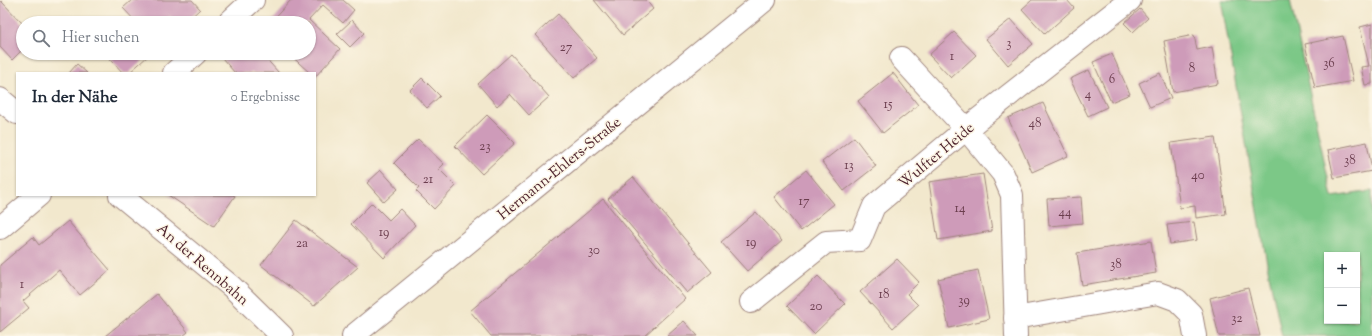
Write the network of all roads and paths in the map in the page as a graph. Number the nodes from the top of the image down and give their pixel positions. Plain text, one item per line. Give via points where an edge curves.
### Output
1 (253, 0) edge
2 (765, 0) edge
3 (1130, 0) edge
4 (236, 16) edge
5 (901, 58) dead end
6 (188, 60) edge
7 (175, 72) edge
8 (0, 99) edge
9 (16, 112) edge
10 (966, 130) junction
11 (38, 196) edge
12 (121, 196) edge
13 (0, 228) edge
14 (751, 302) dead end
15 (1016, 327) edge
16 (282, 336) edge
17 (353, 336) edge
18 (1195, 336) edge

1 - 4 street
2 - 17 street, Hermann-Ehlers-Straße
3 - 10 street, Wulfter Heide
5 - 10 street
6 - 7 street
8 - 9 street
10 - 14 street, Wulfter Heide via 874,206 860,240 826,242
10 - 15 street via 1003,174 1012,195
11 - 13 street
12 - 16 street, An der Rennbahn via 232,286
15 - 18 street via 1158,293 1182,292 1191,314

